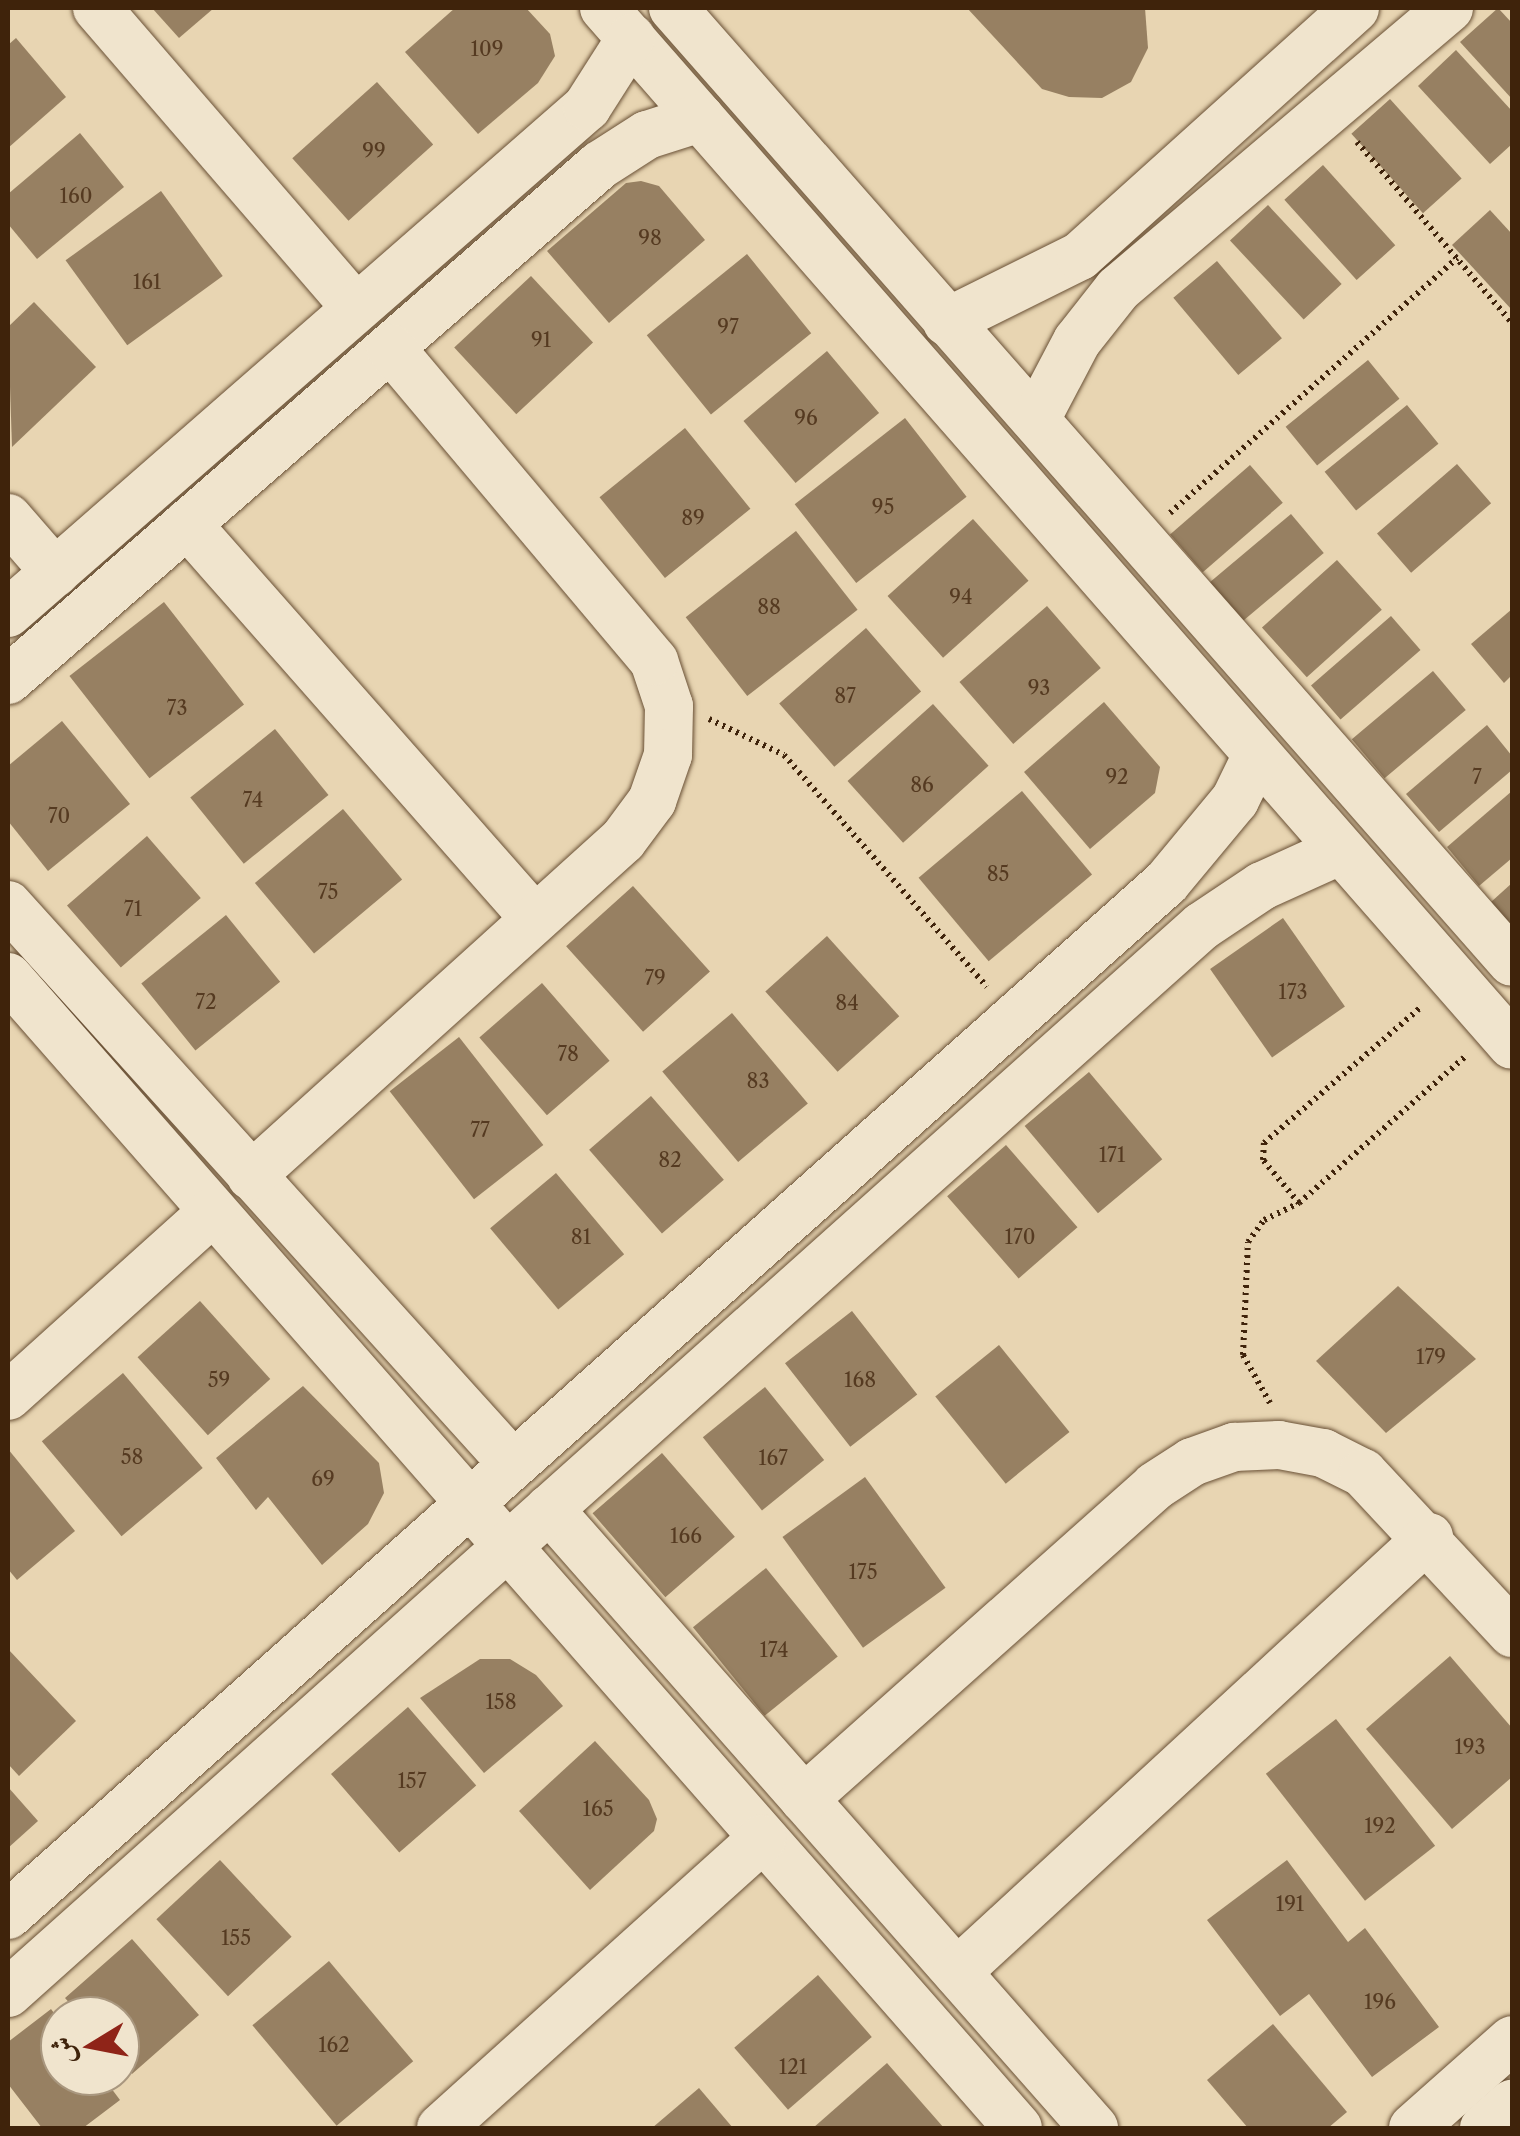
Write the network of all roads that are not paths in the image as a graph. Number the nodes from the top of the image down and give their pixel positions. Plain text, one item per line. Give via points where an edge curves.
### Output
1 (97, 8) edge
2 (673, 8) edge
3 (1355, 8) edge
4 (1449, 8) edge
5 (617, 23) edge
6 (700, 118) junction
7 (356, 308) junction
8 (947, 322) junction
9 (390, 348) junction
10 (1036, 419) junction
11 (8, 518) edge
12 (187, 524) junction
13 (54, 572) junction
14 (8, 613) edge
15 (8, 680) edge
16 (1276, 692) junction
17 (1245, 744) junction
18 (1339, 850) junction
19 (8, 905) edge
20 (536, 918) junction
21 (1512, 962) edge
22 (8, 977) edge
23 (1505, 1037) edge
24 (251, 1176) junction
25 (813, 1197) junction
26 (212, 1212) junction
27 (850, 1240) junction
28 (8, 1396) edge
29 (512, 1463) junction
30 (466, 1504) junction
31 (549, 1509) junction
32 (1428, 1537) junction
33 (505, 1549) junction
34 (1512, 1632) edge
35 (804, 1799) junction
36 (762, 1839) junction
37 (10, 1912) edge
38 (54, 1952) junction
39 (957, 1972) junction
40 (8, 1993) edge
41 (1512, 2040) edge
42 (1512, 2104) edge
43 (491, 2112) edge
44 (441, 2128) edge
45 (1018, 2128) edge
46 (1094, 2128) edge
47 (1413, 2128) edge
48 (1484, 2128) edge

1 - 7 street
2 - 8 street
3 - 8 street via 1080,256
4 - 10 street via 1118,289 1077,341
5 - 6 street
5 - 7 street via 587,106
6 - 9 street via 622,148
6 - 17 street
7 - 13 street
8 - 10 street
9 - 12 street
9 - 20 street via 625,621 654,660 669,706 668,755 652,801 623,840
10 - 16 street
11 - 13 street
12 - 15 street
12 - 20 street
13 - 14 street
16 - 17 street
16 - 21 street
17 - 18 street
17 - 25 street via 1235,800 1192,857
18 - 23 street
18 - 27 street via 1262,886 1202,926
19 - 24 street
20 - 24 street
22 - 26 street
24 - 29 street
25 - 27 street
25 - 29 street
26 - 28 street
26 - 30 street
27 - 31 street
29 - 30 street
30 - 33 street
30 - 37 street
31 - 33 street
31 - 35 street
32 - 34 street
32 - 35 street via 1362,1473 1323,1453 1249,1446 1192,1462 1155,1486
32 - 39 street
33 - 36 street
33 - 38 street
35 - 39 street
36 - 43 street
36 - 45 street
37 - 38 street
38 - 40 street
39 - 46 street
41 - 47 street
42 - 48 street
43 - 44 street

